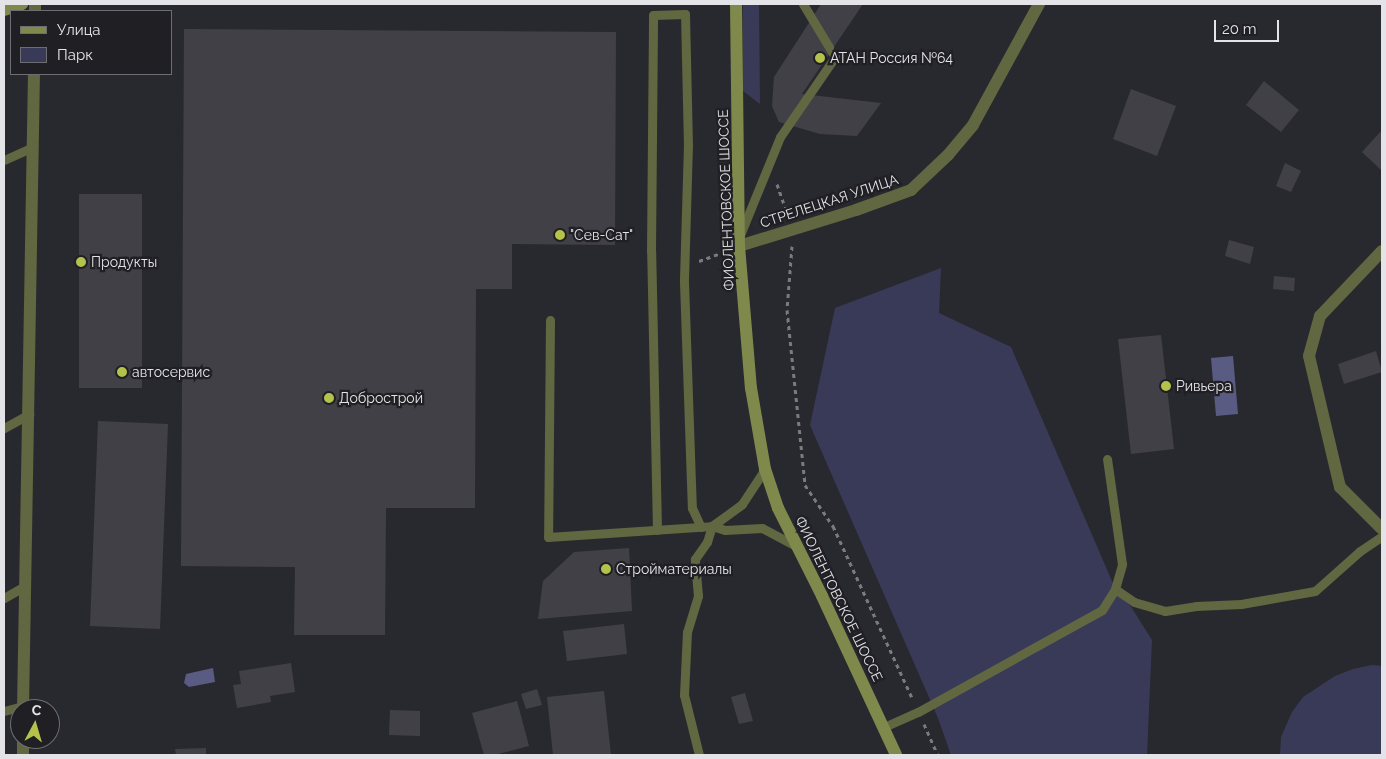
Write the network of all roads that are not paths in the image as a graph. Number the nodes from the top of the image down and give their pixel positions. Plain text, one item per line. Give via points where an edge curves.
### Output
1 (22, 4) edge
2 (736, 4) edge
3 (804, 4) edge
4 (1039, 4) edge
5 (4, 10) edge
6 (34, 75) edge
7 (33, 147) junction
8 (4, 160) edge
9 (740, 241) junction
10 (1382, 251) edge
11 (550, 320) dead end
12 (28, 414) junction
13 (4, 428) edge
14 (1107, 459) dead end
15 (766, 469) junction
16 (712, 526) junction
17 (701, 527) junction
18 (1382, 529) edge
19 (657, 530) junction
20 (1382, 536) edge
21 (797, 547) junction
22 (25, 586) junction
23 (1116, 588) junction
24 (4, 598) edge
25 (23, 699) edge
26 (884, 727) junction
27 (699, 755) edge
28 (896, 755) edge

1 - 5 main road
2 - 9 main road, ФИОЛЕНТОВСКОЕ ШОССЕ
3 - 9 lane via 835,58 780,137
4 - 9 street, СТРЕЛЕЦКАЯ УЛИЦА via 973,125 948,155 911,190 856,210
6 - 7 street
7 - 8 lane
7 - 12 street
9 - 15 main road, ФИОЛЕНТОВСКОЕ ШОССЕ via 751,388
10 - 18 street via 1320,316 1309,356 1340,487
11 - 19 lane via 548,538
12 - 13 lane
12 - 22 street
14 - 23 lane via 1122,564
15 - 16 lane via 742,504
15 - 21 main road, ФИОЛЕНТОВСКОЕ ШОССЕ via 778,508
16 - 17 lane
16 - 21 lane via 724,530 762,528
16 - 27 lane via 707,542 695,560 698,596 687,632 684,694
17 - 19 lane
17 - 19 lane via 692,508 684,266 688,144 685,14 653,15 651,251
20 - 23 lane via 1314,591 1241,604 1165,611 1134,602
21 - 26 main road, ФИОЛЕНТОВСКОЕ ШОССЕ
22 - 24 lane
22 - 25 street
23 - 26 lane via 1102,610 918,712
26 - 28 main road, ФИОЛЕНТОВСКОЕ ШОССЕ

